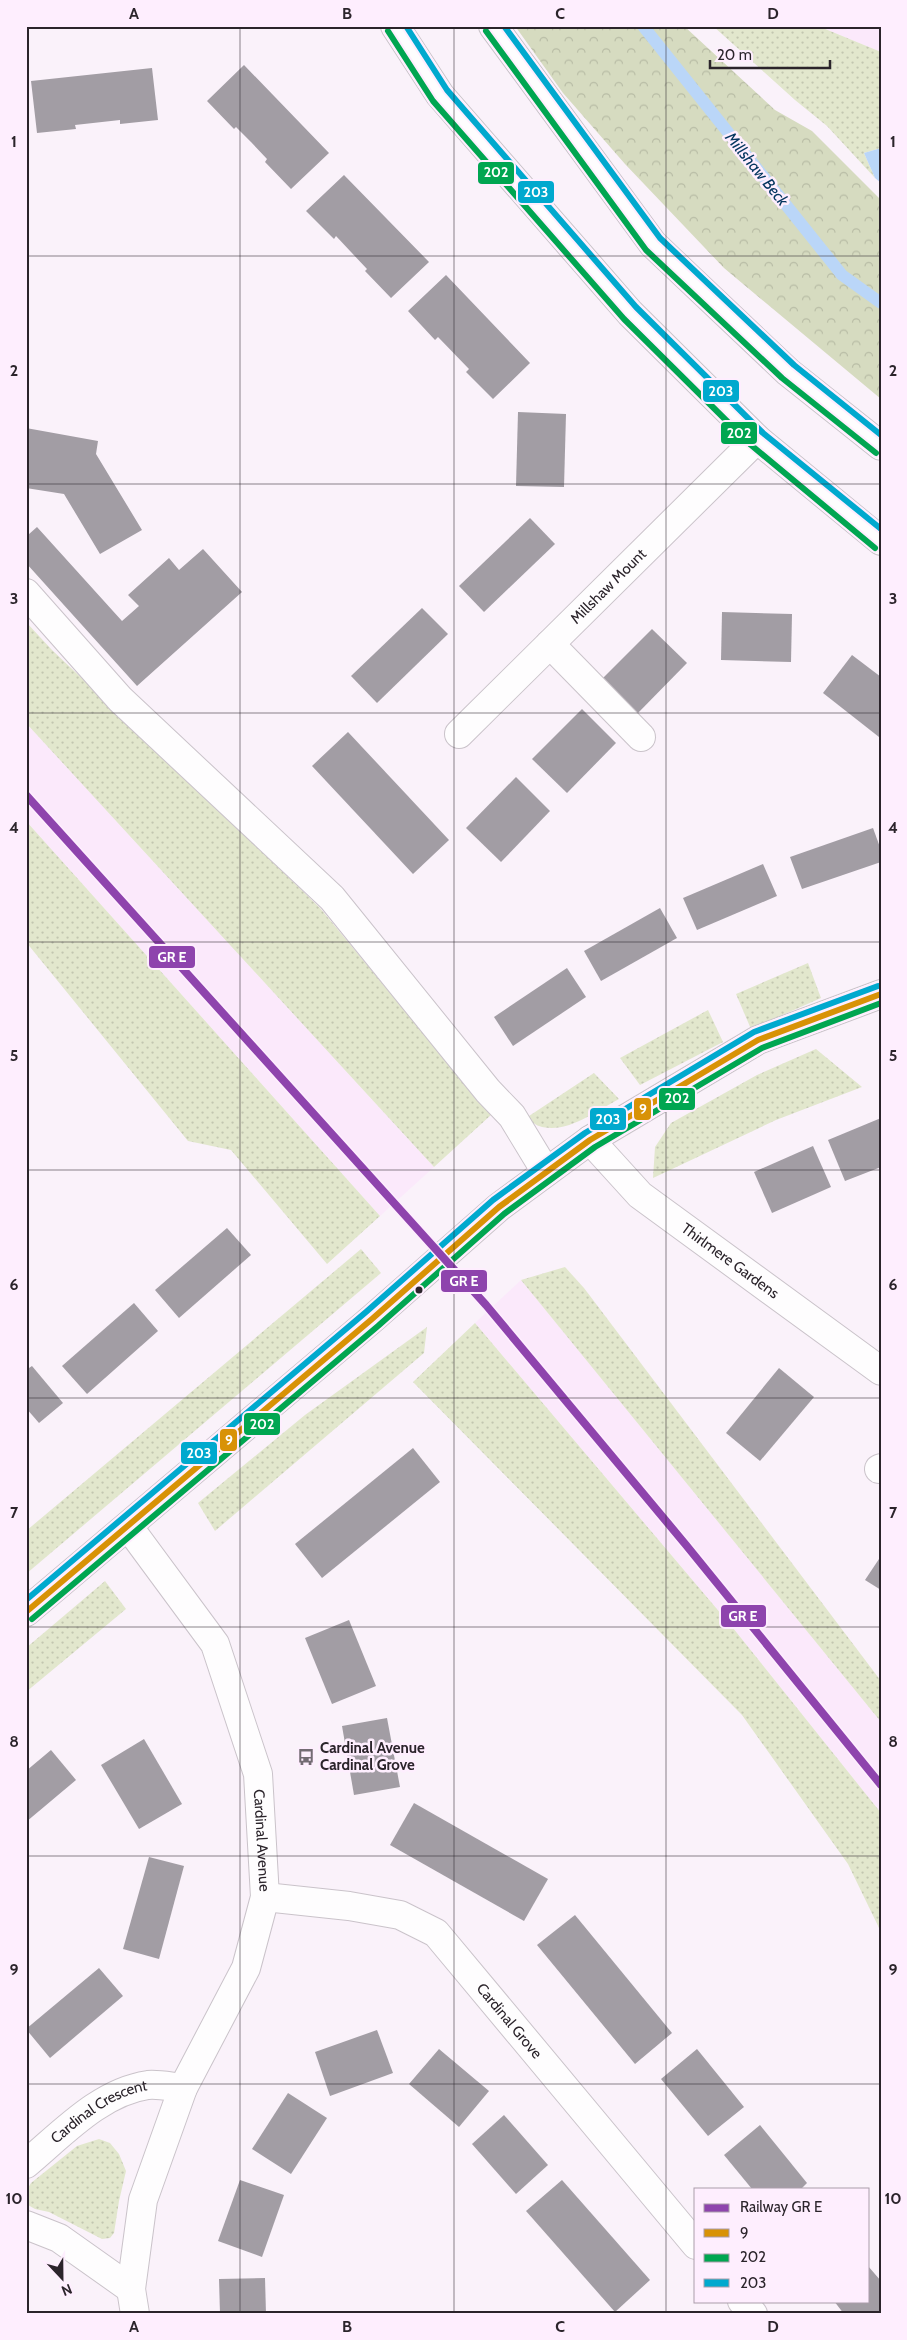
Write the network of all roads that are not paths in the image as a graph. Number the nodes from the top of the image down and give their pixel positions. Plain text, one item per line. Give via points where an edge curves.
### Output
1 (395, 26) edge
2 (494, 26) edge
3 (757, 439) junction
4 (881, 446) edge
5 (881, 541) edge
6 (26, 593) edge
7 (546, 648) junction
8 (459, 734) dead end
9 (636, 740) dead end
10 (881, 994) edge
11 (590, 1140) junction
12 (546, 1172) junction
13 (881, 1372) edge
14 (128, 1526) junction
15 (26, 1612) edge
16 (265, 1897) junction
17 (183, 2088) junction
18 (26, 2164) edge
19 (26, 2225) edge
20 (694, 2243) edge
21 (133, 2301) edge
22 (743, 2302) edge
23 (753, 2314) edge

1 - 3 main road via 440,95 624,306
2 - 4 main road via 653,244 788,372
3 - 5 main road
3 - 7 main road, Millshaw Mount
6 - 12 main road via 120,699 332,898 512,1116
7 - 8 main road, Millshaw Mount
7 - 9 main road
10 - 11 main road via 758,1040
11 - 12 main road
11 - 13 main road, Thirlmere Gardens via 640,1196
12 - 14 main road via 499,1206 372,1319
14 - 15 main road
14 - 16 main road, Cardinal Avenue via 215,1644 258,1774
16 - 17 main road, Cardinal Avenue via 246,1968
16 - 20 main road, Cardinal Grove via 349,1906 400,1916 436,1933
17 - 18 main road, Cardinal Crescent via 150,2085 125,2091 98,2104
17 - 21 main road, Cardinal Avenue via 143,2200
19 - 21 main road via 59,2238
22 - 23 main road

